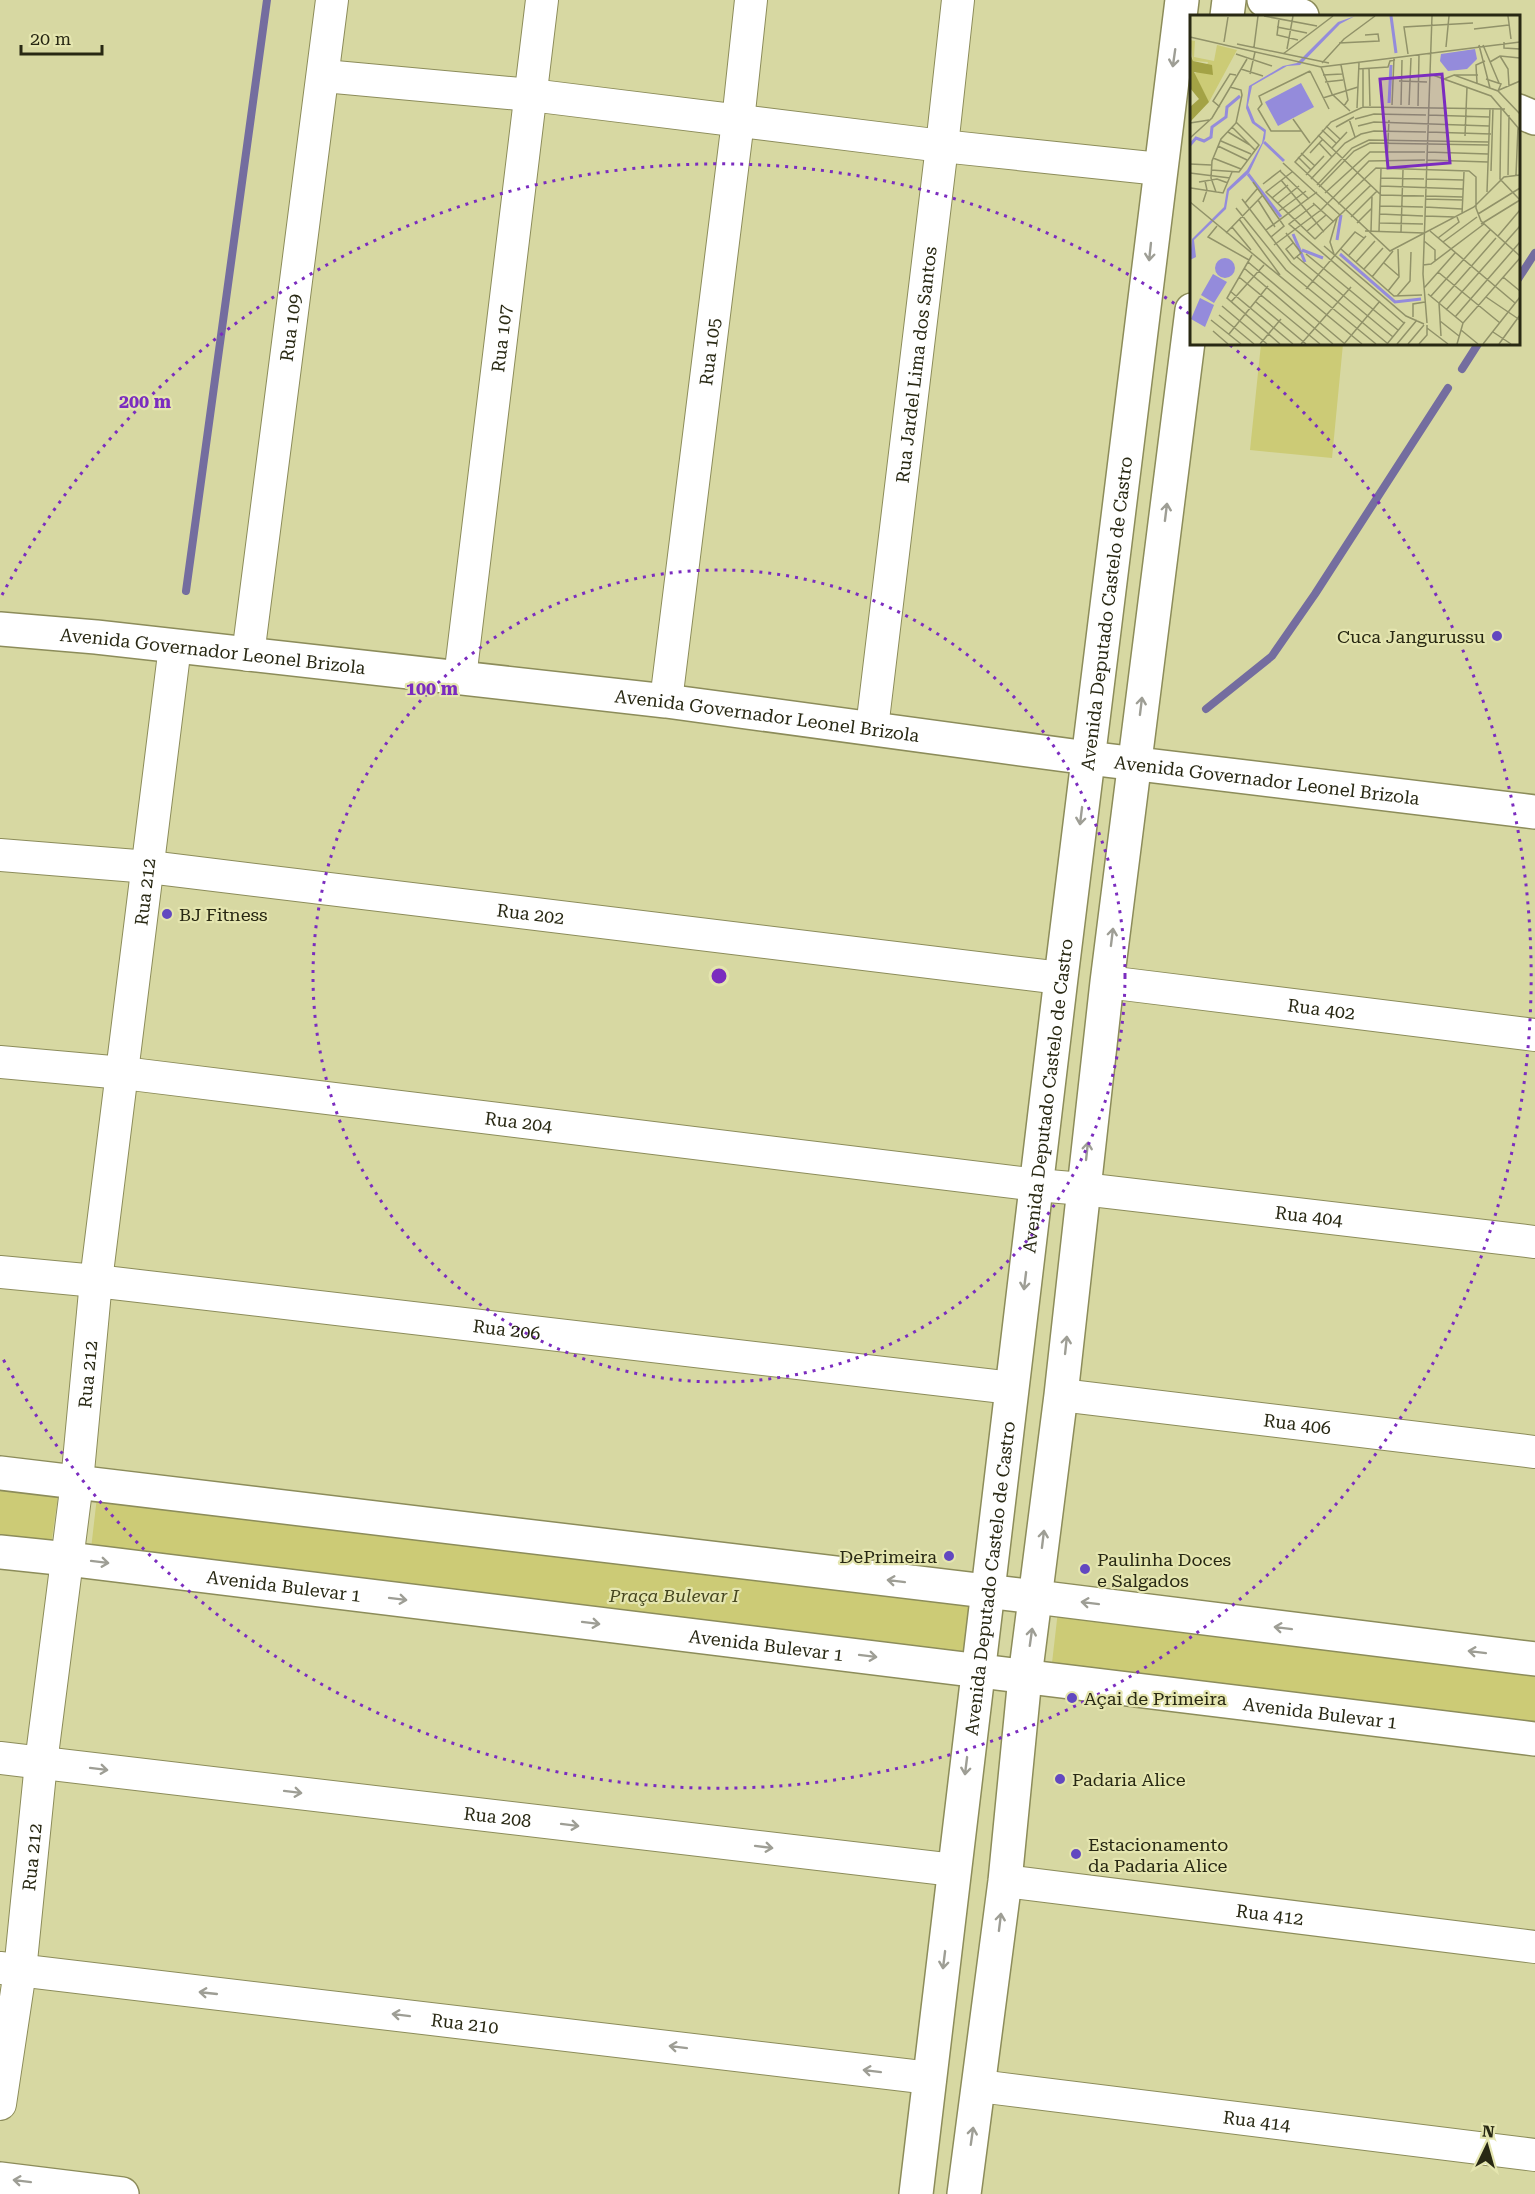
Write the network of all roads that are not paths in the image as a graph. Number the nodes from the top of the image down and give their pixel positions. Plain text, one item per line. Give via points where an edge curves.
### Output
1 (332, 0) edge
2 (542, 0) edge
3 (751, 0) edge
4 (958, 0) edge
5 (1182, 0) edge
6 (1229, 0) edge
7 (1264, 0) edge
8 (1227, 15) edge
9 (1300, 15) edge
10 (324, 76) junction
11 (531, 95) junction
12 (1520, 112) edge
13 (1535, 118) edge
14 (738, 121) junction
15 (942, 146) junction
16 (1160, 169) junction
17 (1190, 322) edge
18 (1142, 328) junction
19 (1134, 392) junction
20 (1181, 397) junction
21 (0, 629) edge
22 (176, 646) junction
23 (249, 655) junction
24 (460, 678) junction
25 (666, 701) junction
26 (872, 728) junction
27 (1088, 758) junction
28 (1134, 764) junction
29 (1535, 812) edge
30 (0, 855) edge
31 (149, 867) junction
32 (1061, 978) junction
33 (1107, 982) junction
34 (1535, 1035) edge
35 (0, 1062) edge
36 (123, 1073) junction
37 (1037, 1185) junction
38 (1083, 1189) junction
39 (1535, 1242) edge
40 (0, 1272) edge
41 (96, 1281) junction
42 (1012, 1388) junction
43 (1061, 1395) junction
44 (1535, 1452) edge
45 (0, 1473) edge
46 (77, 1482) junction
47 (0, 1552) edge
48 (68, 1558) junction
49 (987, 1593) junction
50 (1036, 1597) junction
51 (1535, 1659) edge
52 (978, 1671) junction
53 (1025, 1677) junction
54 (1535, 1739) edge
55 (0, 1758) edge
56 (41, 1763) junction
57 (954, 1870) junction
58 (1005, 1881) junction
59 (1535, 1947) edge
60 (10, 1970) edge
61 (930, 2078) junction
62 (979, 2086) junction
63 (0, 2104) edge
64 (1535, 2155) edge
65 (0, 2179) edge
66 (122, 2194) edge
67 (916, 2194) edge
68 (964, 2194) edge

1 - 10 street, Rua 109
2 - 11 street, Rua 107
3 - 14 street, Rua 105
4 - 15 street, Rua Jardel Lima dos Santos
5 -> 16 street, Avenida Deputado Castelo de Castro
6 - 8 street
7 - 9 street
10 - 11 street
10 - 23 street, Rua 109
11 - 14 street
11 - 24 street, Rua 107
12 - 13 street
14 - 15 street
14 - 25 street, Rua 105
15 - 16 street
15 - 26 street, Rua Jardel Lima dos Santos
16 -> 18 street, Avenida Deputado Castelo de Castro
17 - 18 street
17 - 20 street
18 - 19 street, Avenida Deputado Castelo de Castro
19 - 20 street
19 - 27 street, Avenida Deputado Castelo de Castro
28 -> 20 street
21 - 22 street, Avenida Governador Leonel Brizola
22 - 23 street, Avenida Governador Leonel Brizola
22 - 31 street, Rua 212
23 - 24 street, Avenida Governador Leonel Brizola
24 - 25 street, Avenida Governador Leonel Brizola
25 - 26 street, Avenida Governador Leonel Brizola
26 - 27 street, Avenida Governador Leonel Brizola
27 - 28 street, Avenida Governador Leonel Brizola
27 -> 32 street, Avenida Deputado Castelo de Castro
28 - 29 street, Avenida Governador Leonel Brizola
33 -> 28 street
30 - 31 street, Rua 202
31 - 32 street, Rua 202
31 - 36 street, Rua 212
32 - 37 street, Avenida Deputado Castelo de Castro
33 - 34 street, Rua 402
38 -> 33 street
35 - 36 street, Rua 204
36 - 37 street, Rua 204
36 - 41 street, Rua 212
37 - 38 street, Rua 204
37 -> 42 street, Avenida Deputado Castelo de Castro
38 - 39 street, Rua 404
43 -> 38 street
40 - 41 street, Rua 206
41 - 42 street, Rua 206
41 - 46 street, Rua 212
42 - 49 street, Avenida Deputado Castelo de Castro
43 - 44 street, Rua 406
50 -> 43 street
45 - 46 street
46 - 48 street, Rua 212
49 -> 46 street
47 - 48 street, Avenida Bulevar 1
48 -> 52 street, Avenida Bulevar 1
48 - 56 street, Rua 212
49 - 50 street
49 - 52 street, Avenida Deputado Castelo de Castro
51 -> 50 street
53 -> 50 street
52 - 53 street, Avenida Bulevar 1
52 -> 57 street, Avenida Deputado Castelo de Castro
53 - 54 street, Avenida Bulevar 1
53 - 58 street
55 - 56 street
56 -> 57 street, Rua 208
56 - 60 street, Rua 212
57 -> 61 street, Avenida Deputado Castelo de Castro
58 - 59 street, Rua 412
62 -> 58 street
61 -> 60 street, Rua 210
60 - 63 street, Rua 212
61 - 67 street, Avenida Deputado Castelo de Castro
62 - 64 street, Rua 414
68 -> 62 street
66 -> 65 street

